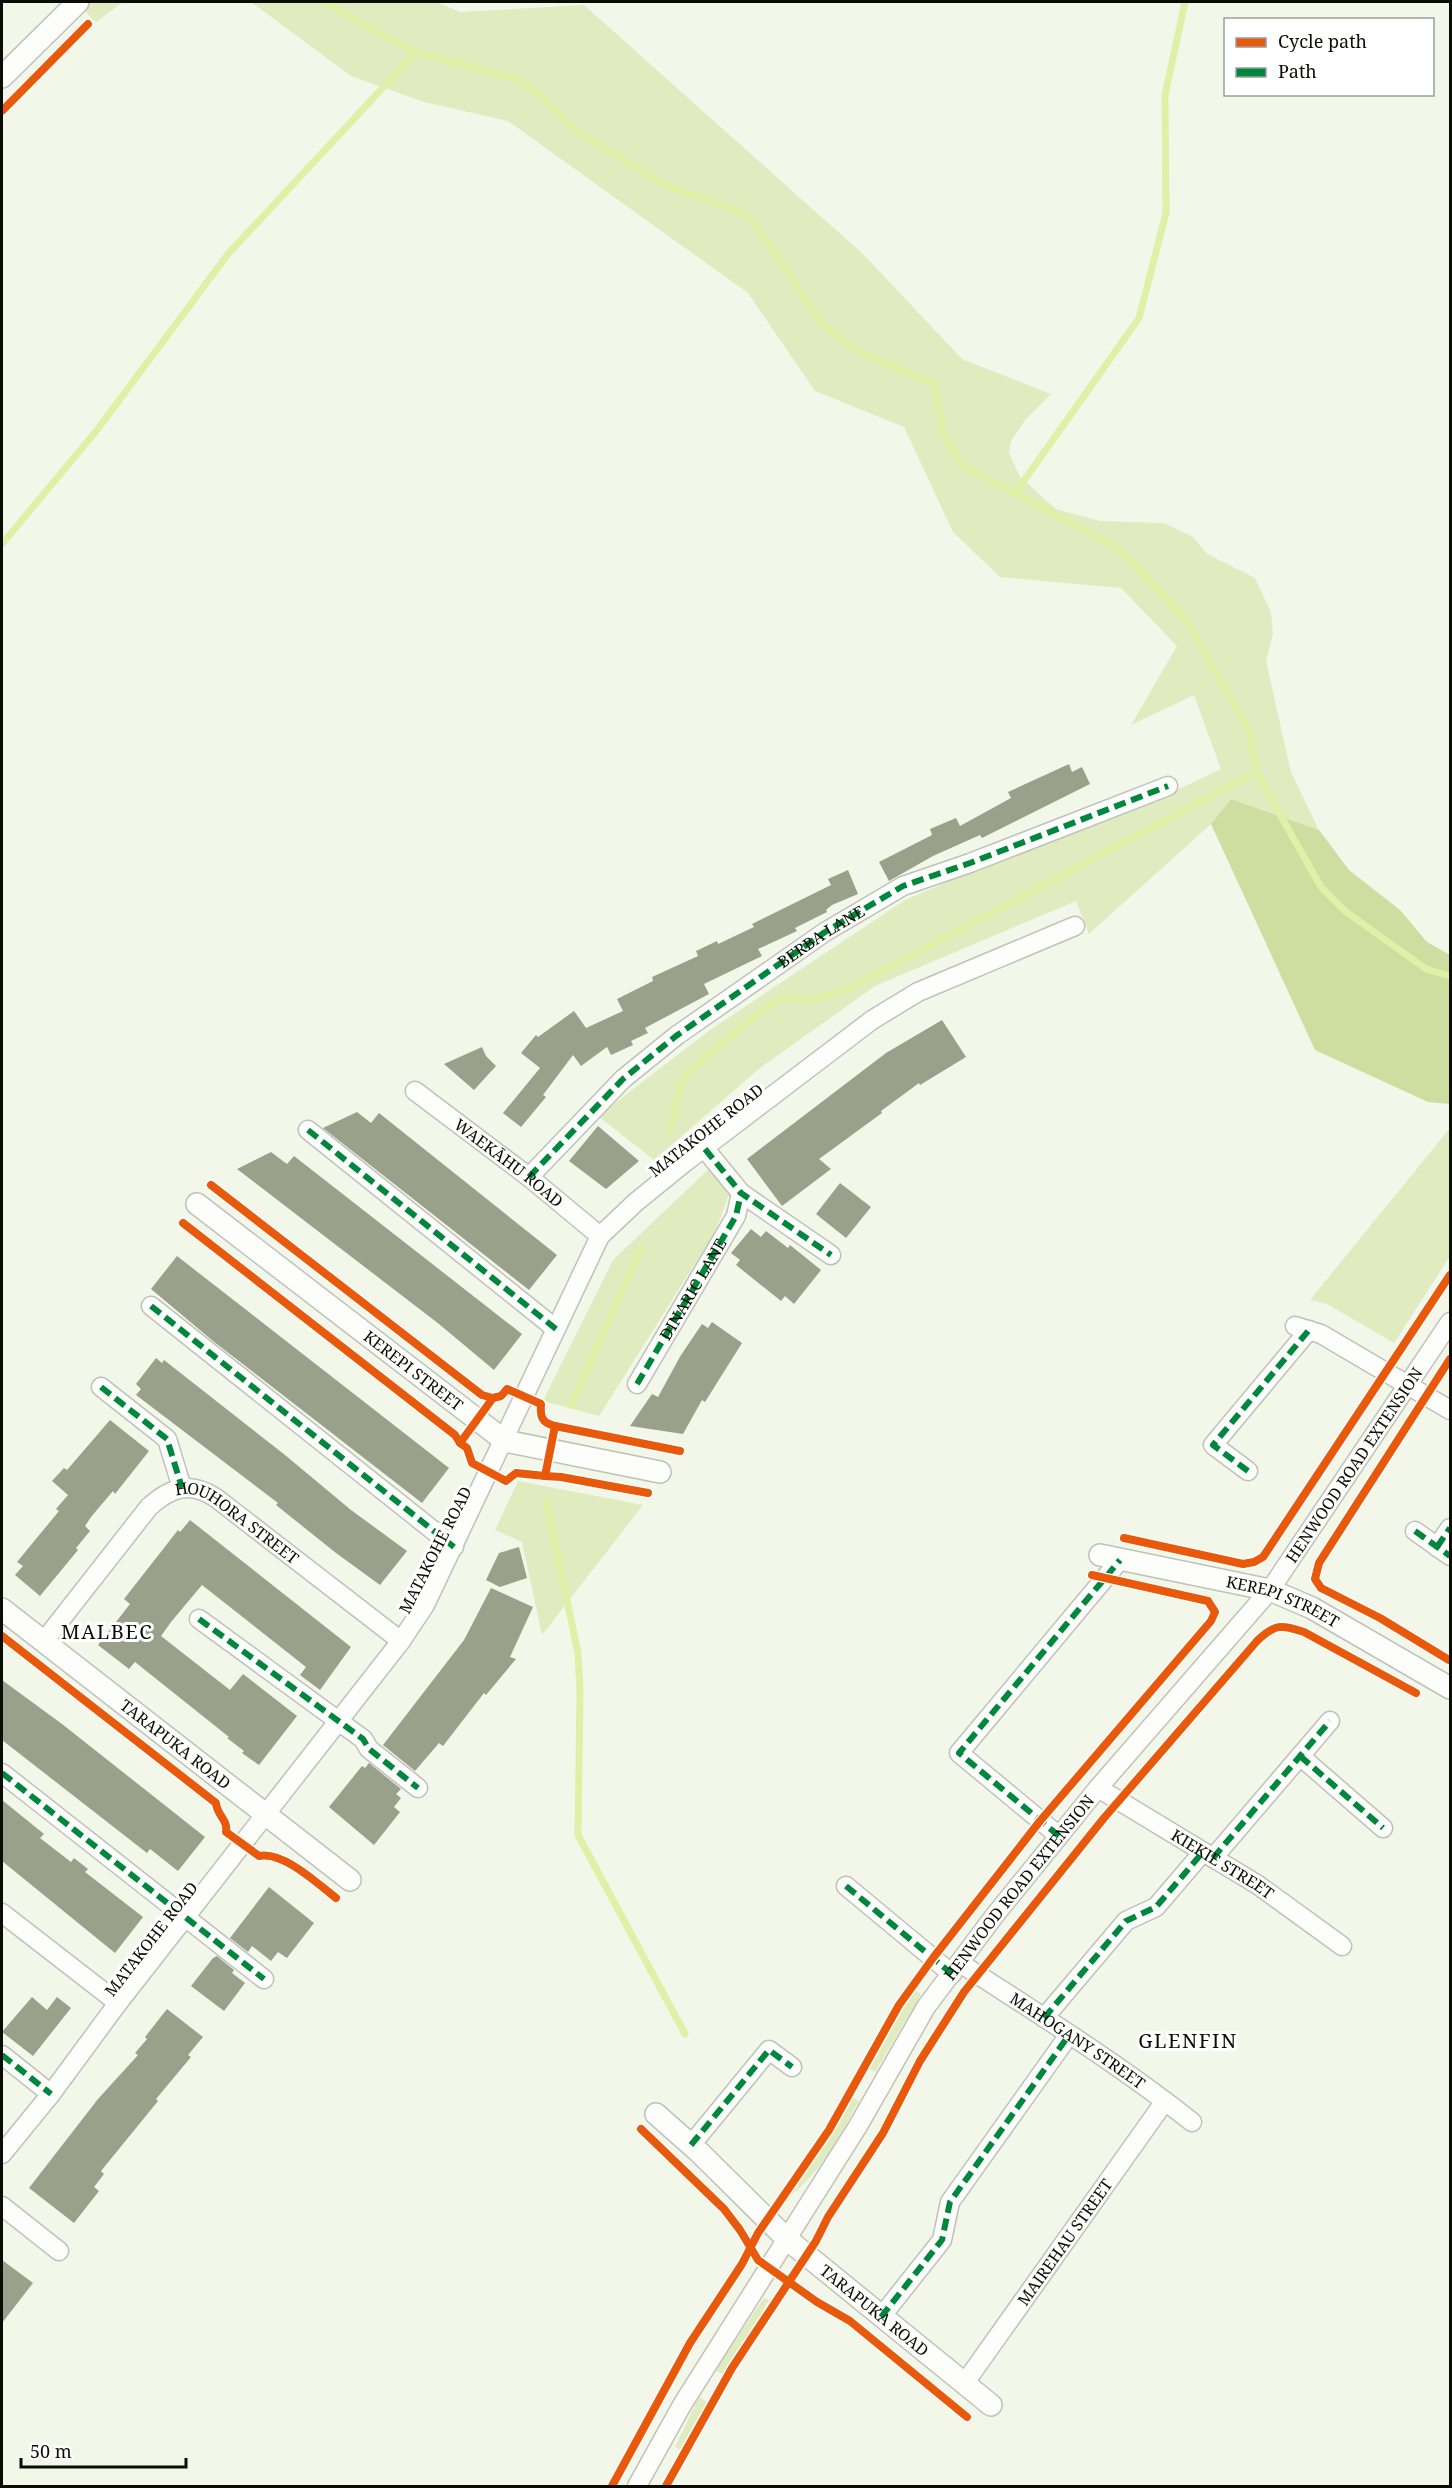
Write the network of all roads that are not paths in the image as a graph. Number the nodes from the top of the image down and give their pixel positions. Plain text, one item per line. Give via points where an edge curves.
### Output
1 (78, 2) edge
2 (2, 77) edge
3 (1168, 786) dead end
4 (1075, 926) dead end
5 (415, 1091) dead end
6 (308, 1130) dead end
7 (705, 1149) junction
8 (529, 1176) junction
9 (741, 1193) junction
10 (197, 1204) dead end
11 (600, 1236) junction
12 (831, 1255) dead end
13 (151, 1306) dead end
14 (1450, 1322) edge
15 (556, 1329) junction
16 (637, 1384) dead end
17 (1407, 1386) junction
18 (101, 1387) dead end
19 (1450, 1410) edge
20 (505, 1441) junction
21 (1248, 1471) dead end
22 (660, 1472) dead end
23 (182, 1488) junction
24 (1450, 1528) edge
25 (1414, 1531) dead end
26 (454, 1547) junction
27 (1444, 1552) edge
28 (1100, 1555) dead end
29 (1120, 1560) junction
30 (1270, 1590) junction
31 (2, 1609) edge
32 (199, 1619) dead end
33 (44, 1641) junction
34 (401, 1641) junction
35 (1450, 1688) edge
36 (1330, 1720) dead end
37 (337, 1722) junction
38 (1300, 1756) junction
39 (2, 1773) edge
40 (418, 1788) dead end
41 (1098, 1788) junction
42 (264, 1814) junction
43 (1383, 1828) dead end
44 (1059, 1836) junction
45 (1208, 1855) junction
46 (350, 1880) dead end
47 (846, 1886) dead end
48 (2, 1913) edge
49 (186, 1918) junction
50 (1342, 1946) dead end
51 (956, 1969) junction
52 (264, 1979) dead end
53 (118, 2003) junction
54 (1044, 2018) junction
55 (1069, 2035) junction
56 (2, 2055) edge
57 (792, 2067) dead end
58 (51, 2094) junction
59 (1166, 2101) junction
60 (656, 2114) dead end
61 (1192, 2122) dead end
62 (691, 2145) junction
63 (2, 2154) edge
64 (2, 2206) edge
65 (788, 2240) junction
66 (59, 2251) dead end
67 (881, 2317) junction
68 (964, 2384) junction
69 (992, 2404) dead end
70 (637, 2487) edge

1 - 2 street
3 - 8 street, BERBA LANE via 903,886 825,932 676,1036 623,1079
4 - 7 street, MATAKOHE ROAD via 918,992 872,1020
5 - 8 street, WAEKĀHU ROAD
6 - 15 street
7 - 9 street
7 - 11 street, MATAKOHE ROAD via 636,1202
8 - 11 street, WAEKĀHU ROAD
9 - 12 street
9 - 16 street, DINARIC LANE via 736,1215
10 - 20 street, KEREPI STREET
11 - 15 street, MATAKOHE ROAD
13 - 26 street
14 - 17 street, HENWOOD ROAD EXTENSION
15 - 20 street, MATAKOHE ROAD
17 - 19 street
17 - 21 street via 1321,1334 1302,1328 1213,1445
17 - 30 street, HENWOOD ROAD EXTENSION
18 - 23 street via 167,1439
20 - 22 street, KEREPI STREET
20 - 26 street, MATAKOHE ROAD
23 - 33 street, HOUHORA STREET via 149,1507
23 - 34 street, HOUHORA STREET via 203,1490 216,1498
24 - 27 street
25 - 27 street
26 - 34 street, MATAKOHE ROAD via 425,1605
28 - 29 street, KEREPI STREET
29 - 30 street, KEREPI STREET
29 - 44 street via 959,1753
30 - 35 street, KEREPI STREET via 1312,1608
30 - 41 street, HENWOOD ROAD EXTENSION
31 - 33 street, TARAPUKA ROAD
32 - 37 street
33 - 42 street, TARAPUKA ROAD
34 - 37 street, MATAKOHE ROAD
36 - 38 street
37 - 40 street via 363,1739 369,1749
37 - 42 street, MATAKOHE ROAD
38 - 43 street
38 - 45 street
39 - 49 street
41 - 44 street, HENWOOD ROAD EXTENSION
41 - 45 street, KIEKIE STREET
42 - 46 street, TARAPUKA ROAD
42 - 49 street, MATAKOHE ROAD
44 - 51 street, HENWOOD ROAD EXTENSION
45 - 50 street, KIEKIE STREET via 1258,1885
45 - 54 street via 1156,1907 1126,1922
47 - 51 street, MAHOGANY STREET
48 - 53 street
49 - 52 street
49 - 53 street, MATAKOHE ROAD
51 - 54 street, MAHOGANY STREET
51 - 65 street, HENWOOD ROAD EXTENSION via 926,2007
53 - 58 street, MATAKOHE ROAD
54 - 55 street, MAHOGANY STREET
55 - 59 street, MAHOGANY STREET
55 - 67 street via 950,2202 942,2240
56 - 58 street
57 - 62 street via 769,2050
58 - 63 street, MATAKOHE ROAD
59 - 61 street, MAHOGANY STREET
59 - 68 street, MAIREHAU STREET
60 - 62 street, TARAPUKA ROAD
62 - 65 street, TARAPUKA ROAD
64 - 66 street
65 - 67 street, TARAPUKA ROAD
65 - 70 street, HENWOOD ROAD EXTENSION via 694,2385
67 - 68 street, TARAPUKA ROAD
68 - 69 street, TARAPUKA ROAD

